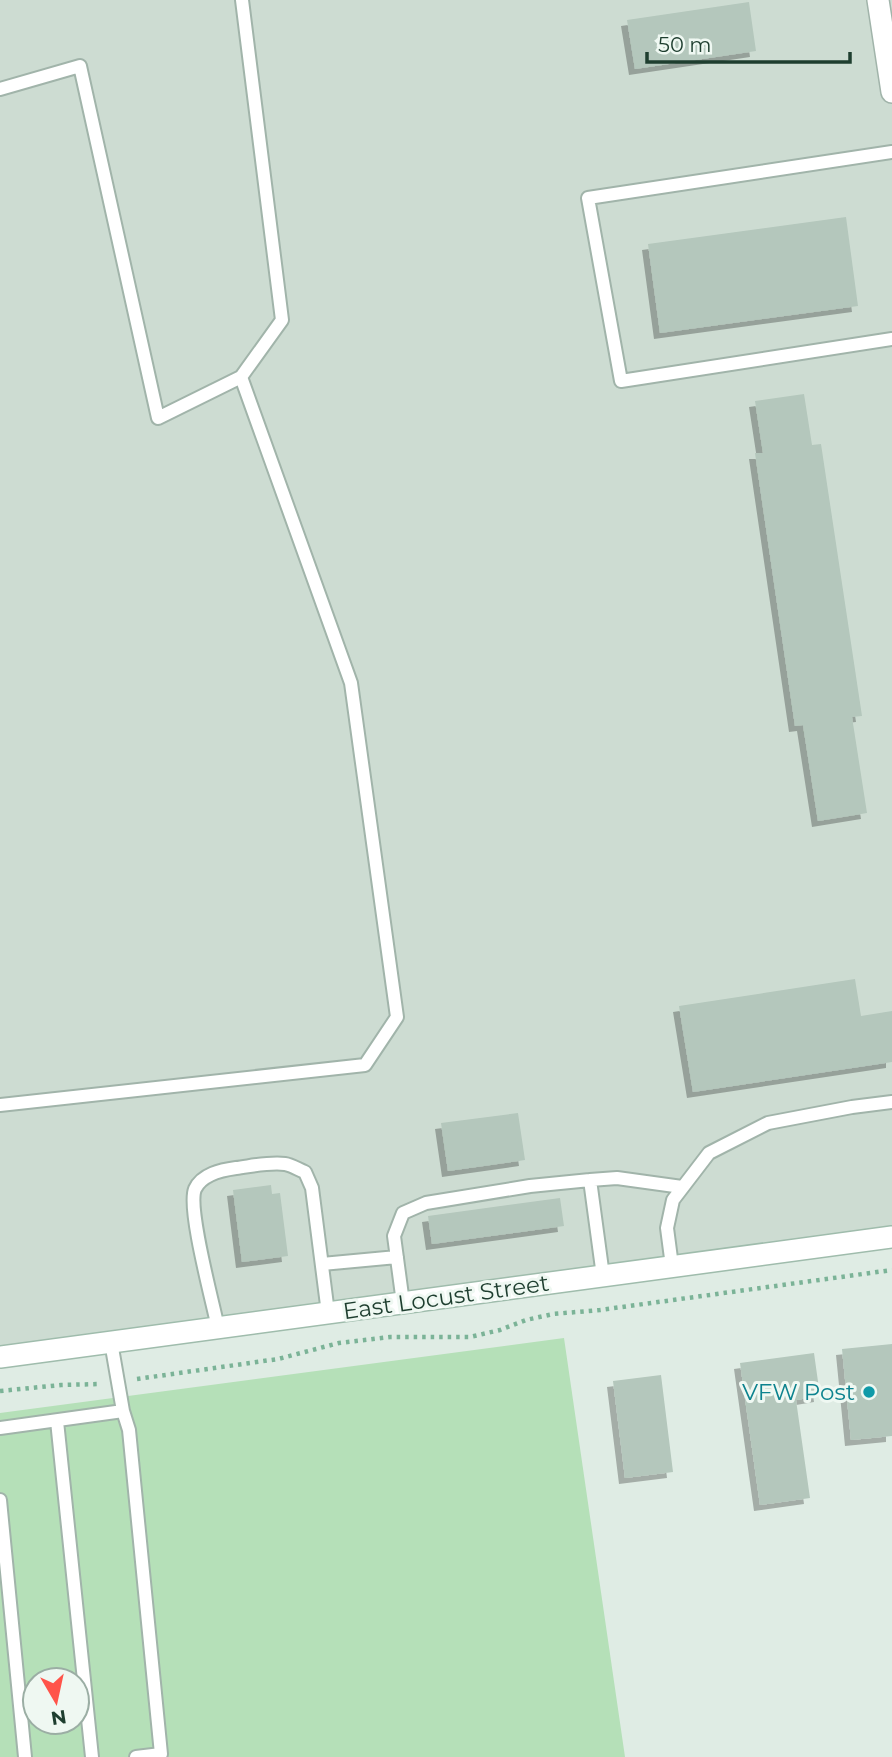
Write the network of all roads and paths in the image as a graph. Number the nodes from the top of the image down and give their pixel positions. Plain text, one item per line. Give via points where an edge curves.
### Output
1 (242, 0) edge
2 (878, 0) edge
3 (891, 84) edge
4 (0, 89) edge
5 (892, 152) edge
6 (892, 339) edge
7 (241, 377) junction
8 (892, 1102) edge
9 (0, 1105) edge
10 (590, 1180) junction
11 (682, 1187) junction
12 (892, 1237) edge
13 (397, 1257) junction
14 (322, 1264) junction
15 (672, 1266) junction
16 (892, 1270) edge
17 (603, 1276) junction
18 (403, 1303) junction
19 (328, 1313) junction
20 (218, 1328) junction
21 (111, 1342) junction
22 (0, 1357) edge
23 (118, 1382) junction
24 (0, 1391) edge
25 (124, 1411) junction
26 (57, 1420) junction
27 (0, 1428) edge
28 (0, 1500) edge
29 (25, 1757) edge
30 (92, 1757) edge
31 (136, 1757) edge

1 - 7 lane via 282,320
2 - 3 main road
4 - 7 lane via 80,66 158,418
5 - 6 lane via 588,198 621,381
7 - 9 lane via 351,683 397,1017 365,1065
8 - 11 lane via 768,1123 709,1153
10 - 11 lane via 617,1178
10 - 13 lane via 426,1203 403,1213 394,1236
10 - 17 lane
11 - 15 lane via 673,1200 667,1228
12 - 15 main road, East Locust Street
13 - 14 lane
13 - 18 lane
14 - 19 lane
14 - 20 lane via 312,1188 305,1172 287,1164 262,1165 203,1178 193,1201
15 - 17 main road, East Locust Street
16 - 23 path via 553,1314 470,1337 390,1337 338,1343 278,1359
17 - 18 main road, East Locust Street
18 - 19 main road, East Locust Street
19 - 20 main road, East Locust Street
20 - 21 main road, East Locust Street
21 - 22 main road, East Locust Street
21 - 23 lane
23 - 24 path
23 - 25 lane
25 - 26 lane
25 - 31 lane via 161,1754
26 - 27 lane
26 - 30 lane
28 - 29 lane

